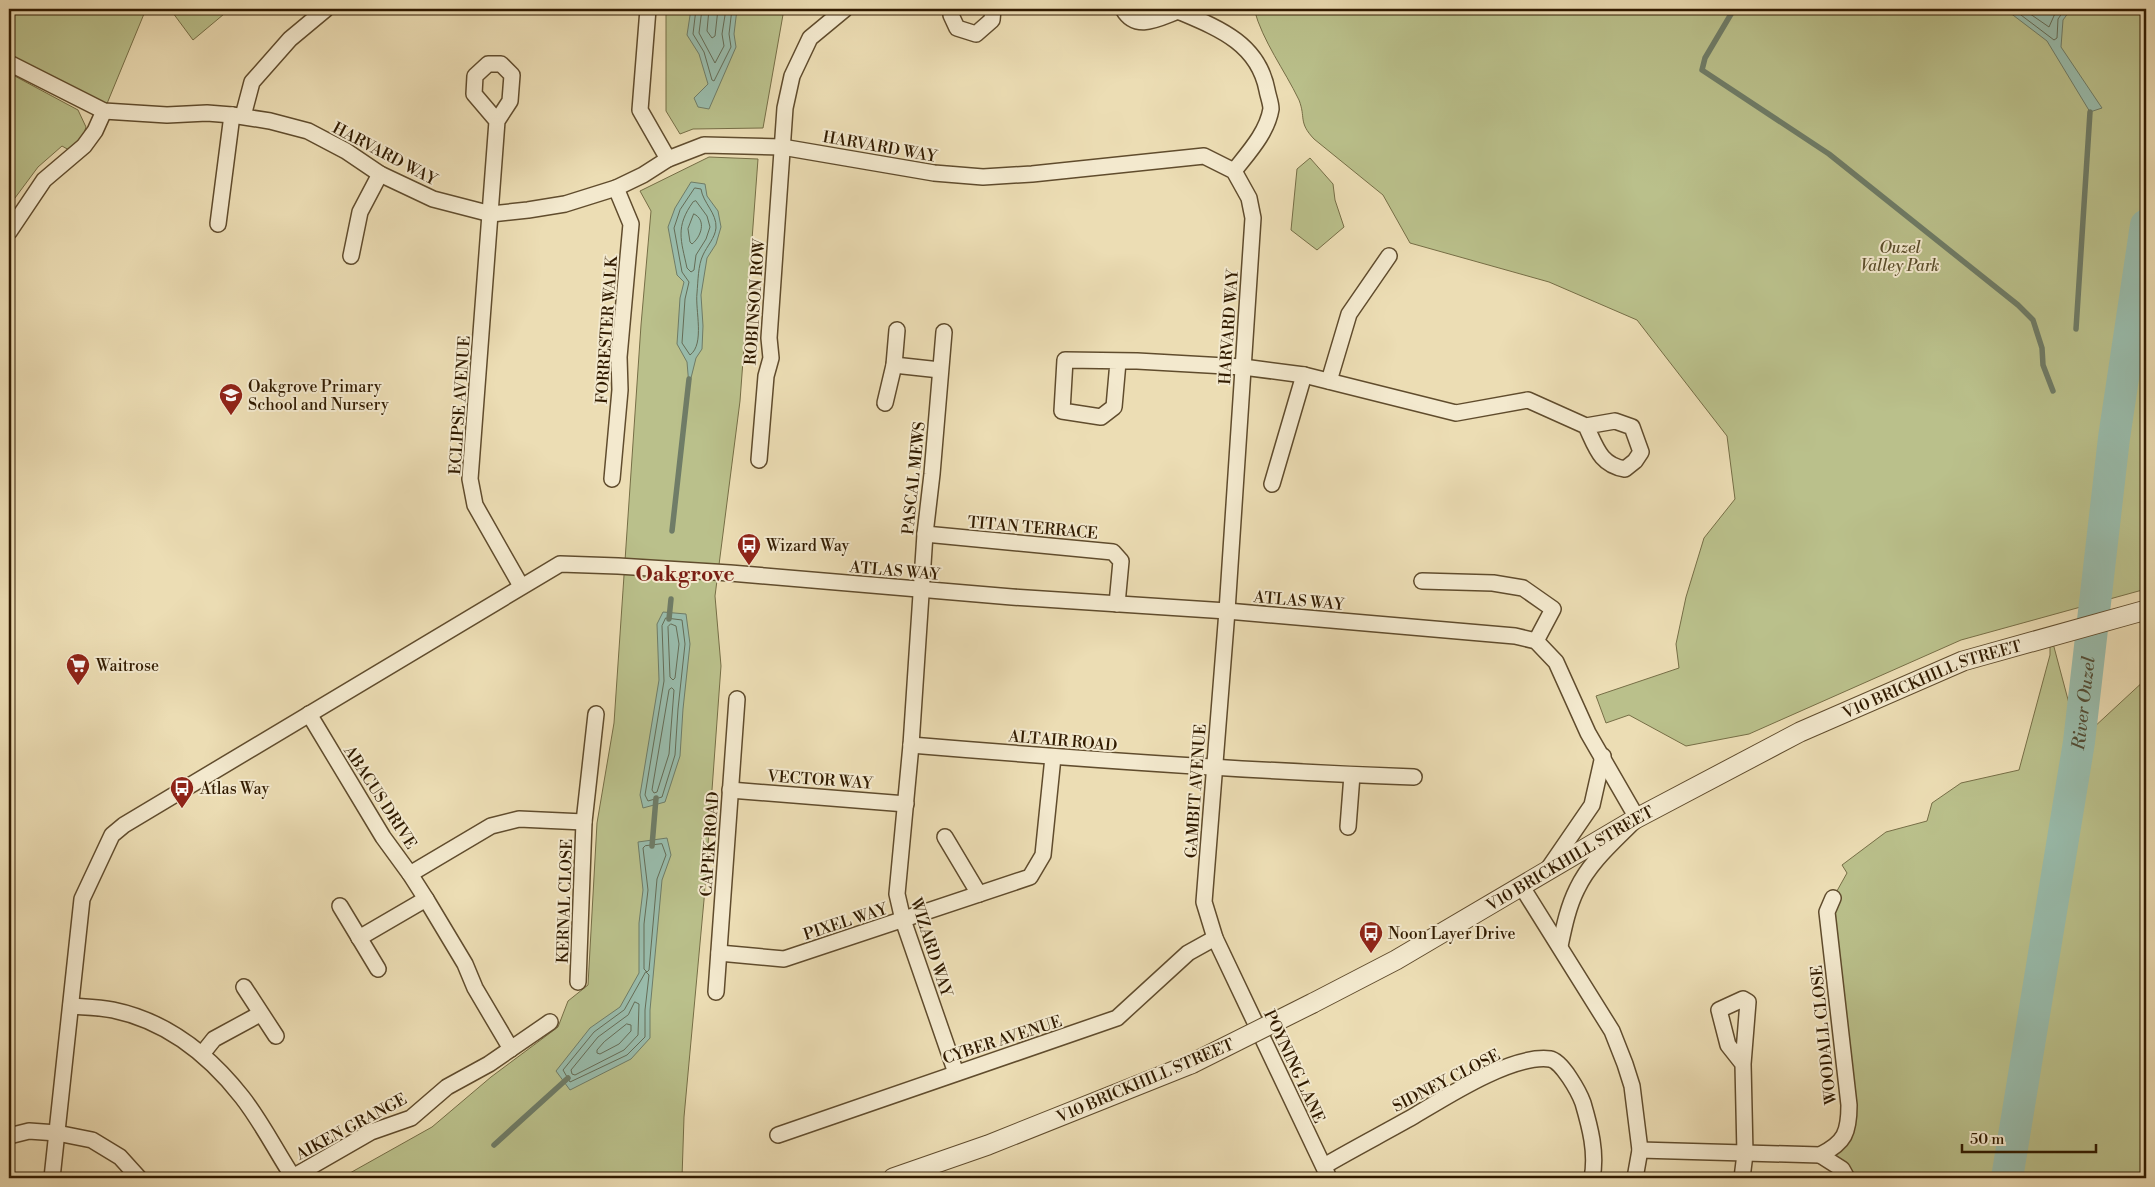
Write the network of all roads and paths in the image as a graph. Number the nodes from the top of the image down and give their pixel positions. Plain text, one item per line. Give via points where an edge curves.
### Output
1 (326, 9) edge
2 (648, 9) edge
3 (844, 9) edge
4 (951, 9) edge
5 (993, 9) edge
6 (1123, 9) edge
7 (1177, 10) edge
8 (9, 62) edge
9 (104, 111) junction
10 (238, 116) junction
11 (498, 121) dead end
12 (782, 147) junction
13 (668, 159) junction
14 (1234, 171) junction
15 (380, 174) junction
16 (616, 188) junction
17 (491, 214) junction
18 (218, 224) dead end
19 (9, 232) edge
20 (351, 256) dead end
21 (1389, 256) dead end
22 (897, 330) dead end
23 (944, 332) dead end
24 (1118, 362) junction
25 (894, 365) junction
26 (1243, 367) junction
27 (940, 370) junction
28 (1304, 375) junction
29 (1329, 381) junction
30 (885, 403) dead end
31 (1586, 426) dead end
32 (759, 460) dead end
33 (612, 479) dead end
34 (1272, 484) dead end
35 (925, 534) junction
36 (1422, 581) dead end
37 (521, 586) junction
38 (921, 589) junction
39 (1117, 604) junction
40 (2146, 610) edge
41 (1227, 611) junction
42 (1536, 641) junction
43 (736, 699) dead end
44 (309, 714) junction
45 (596, 714) dead end
46 (911, 745) junction
47 (1603, 756) junction
48 (1053, 757) junction
49 (1213, 768) junction
50 (1352, 775) junction
51 (1414, 777) dead end
52 (730, 790) junction
53 (906, 804) junction
54 (1637, 818) junction
55 (584, 822) junction
56 (1348, 827) dead end
57 (945, 837) dead end
58 (1546, 873) junction
59 (410, 874) junction
60 (1522, 887) junction
61 (979, 894) junction
62 (1833, 898) dead end
63 (426, 899) junction
64 (340, 906) dead end
65 (903, 920) junction
66 (359, 938) junction
67 (1215, 938) junction
68 (1560, 946) junction
69 (719, 953) junction
70 (378, 969) dead end
71 (1229, 969) joint
72 (578, 982) dead end
73 (244, 987) dead end
74 (716, 992) dead end
75 (71, 1006) junction
76 (260, 1014) junction
77 (550, 1022) dead end
78 (276, 1036) dead end
79 (511, 1049) junction
80 (202, 1054) junction
81 (1743, 1064) dead end
82 (956, 1074) junction
83 (57, 1133) junction
84 (778, 1135) dead end
85 (9, 1136) edge
86 (1640, 1150) junction
87 (1745, 1154) junction
88 (1820, 1155) junction
89 (1327, 1172) edge
90 (52, 1178) edge
91 (139, 1178) edge
92 (292, 1178) edge
93 (893, 1178) edge
94 (1592, 1178) edge
95 (1635, 1178) edge
96 (1742, 1178) edge
97 (1847, 1178) edge

1 - 10 street via 290,38 252,82
2 - 13 street via 640,110
3 - 12 street, ROBINSON ROW via 810,38 792,76 784,108
4 - 5 street via 957,28 976,34 992,20
6 - 7 street via 1137,22 1148,22
7 - 14 street via 1220,28 1246,47 1264,74 1271,108 1259,139
8 - 9 street
9 - 10 street, HARVARD WAY
9 - 19 street via 84,146 44,180
10 - 15 street, HARVARD WAY via 308,131
10 - 18 street
11 - 17 street, ECLIPSE AVENUE
12 - 13 street, HARVARD WAY via 704,145
12 - 14 street, HARVARD WAY via 934,173 983,177 1204,156
12 - 32 street, ROBINSON ROW via 769,338 771,358 766,376
13 - 16 street, HARVARD WAY via 643,176
14 - 26 street, HARVARD WAY via 1249,198 1254,218
15 - 17 street, HARVARD WAY via 433,199
15 - 20 street via 360,212
16 - 17 street, HARVARD WAY via 566,204
16 - 33 street, FORRESTER WALK via 631,224
17 - 37 street, ECLIPSE AVENUE via 470,479 474,505
21 - 29 street via 1349,314
22 - 25 street
23 - 27 street, PASCAL MEWS
24 - 24 street via 1066,360 1062,411 1101,417 1114,407
24 - 26 street
25 - 27 street
25 - 30 street
26 - 28 street
26 - 41 street, HARVARD WAY
27 - 35 street, PASCAL MEWS
28 - 29 street
28 - 34 street
29 - 31 street via 1456,412 1528,400
35 - 38 street, PASCAL MEWS
35 - 39 street, TITAN TERRACE via 1113,552 1121,561
36 - 42 street via 1493,583 1523,588 1553,609
37 - 38 street, ATLAS WAY via 560,564
37 - 44 street, ATLAS WAY
38 - 39 street, ATLAS WAY
38 - 46 street, WIZARD WAY
39 - 41 street, ATLAS WAY
40 - 54 street, V10 BRICKHILL STREET via 1964,661 1800,732
41 - 42 street, ATLAS WAY
41 - 49 street, GAMBIT AVENUE
42 - 47 street via 1556,662 1588,733
43 - 52 street, CAPEK ROAD
44 - 59 street, ABACUS DRIVE via 383,838
44 - 75 street, ATLAS WAY via 124,824 112,835 82,899
45 - 55 street, KERNAL CLOSE
46 - 48 street, ALTAIR ROAD
46 - 53 street, WIZARD WAY
47 - 54 street
47 - 58 street via 1592,804
48 - 49 street, ALTAIR ROAD
48 - 61 street, PIXEL WAY via 1043,855 1030,877
49 - 50 street, ALTAIR ROAD
49 - 67 street, GAMBIT AVENUE via 1204,902
50 - 51 street, ALTAIR ROAD
50 - 56 street
52 - 53 street, VECTOR WAY
52 - 69 street, CAPEK ROAD
53 - 65 street, WIZARD WAY via 897,894
54 - 58 street, V10 BRICKHILL STREET
54 - 68 street via 1592,865 1577,889
55 - 59 street, KERNAL CLOSE via 519,819 491,826
55 - 72 street, KERNAL CLOSE
57 - 61 street
58 - 60 street, V10 BRICKHILL STREET
59 - 63 street, ABACUS DRIVE
60 - 68 street
60 - 93 street, V10 BRICKHILL STREET, bridge via 1396,960 1191,1064 988,1145
61 - 65 street, PIXEL WAY
62 - 88 street, WOODALL CLOSE via 1827,912 1849,1120 1845,1136 1836,1147
63 - 66 street
63 - 79 street, ABACUS DRIVE
64 - 66 street
65 - 69 street, PIXEL WAY via 784,959
65 - 82 street, WIZARD WAY
66 - 70 street
67 - 71 street, GAMBIT AVENUE
67 - 82 street, CYBER AVENUE via 1188,953 1117,1018
68 - 86 street via 1612,1031 1626,1064
69 - 74 street, CAPEK ROAD
71 - 89 street, POYNING LANE
73 - 76 street
75 - 80 street, AIKEN GRANGE via 112,1010 144,1019 173,1033
75 - 83 street, ATLAS WAY
76 - 78 street
76 - 80 street via 214,1039
77 - 79 street, AIKEN GRANGE
79 - 92 street, AIKEN GRANGE via 447,1086 411,1118 371,1132
80 - 92 street, AIKEN GRANGE via 242,1097
81 - 87 street
82 - 84 street, CYBER AVENUE
83 - 85 street via 29,1131
83 - 90 street, ATLAS WAY
83 - 91 street via 92,1140 120,1157
86 - 87 street
86 - 95 street
87 - 88 street
87 - 96 street
88 - 97 street via 1842,1169
89 - 94 street, SIDNEY CLOSE via 1479,1079 1523,1061 1551,1059 1559,1064 1580,1092 1591,1128

